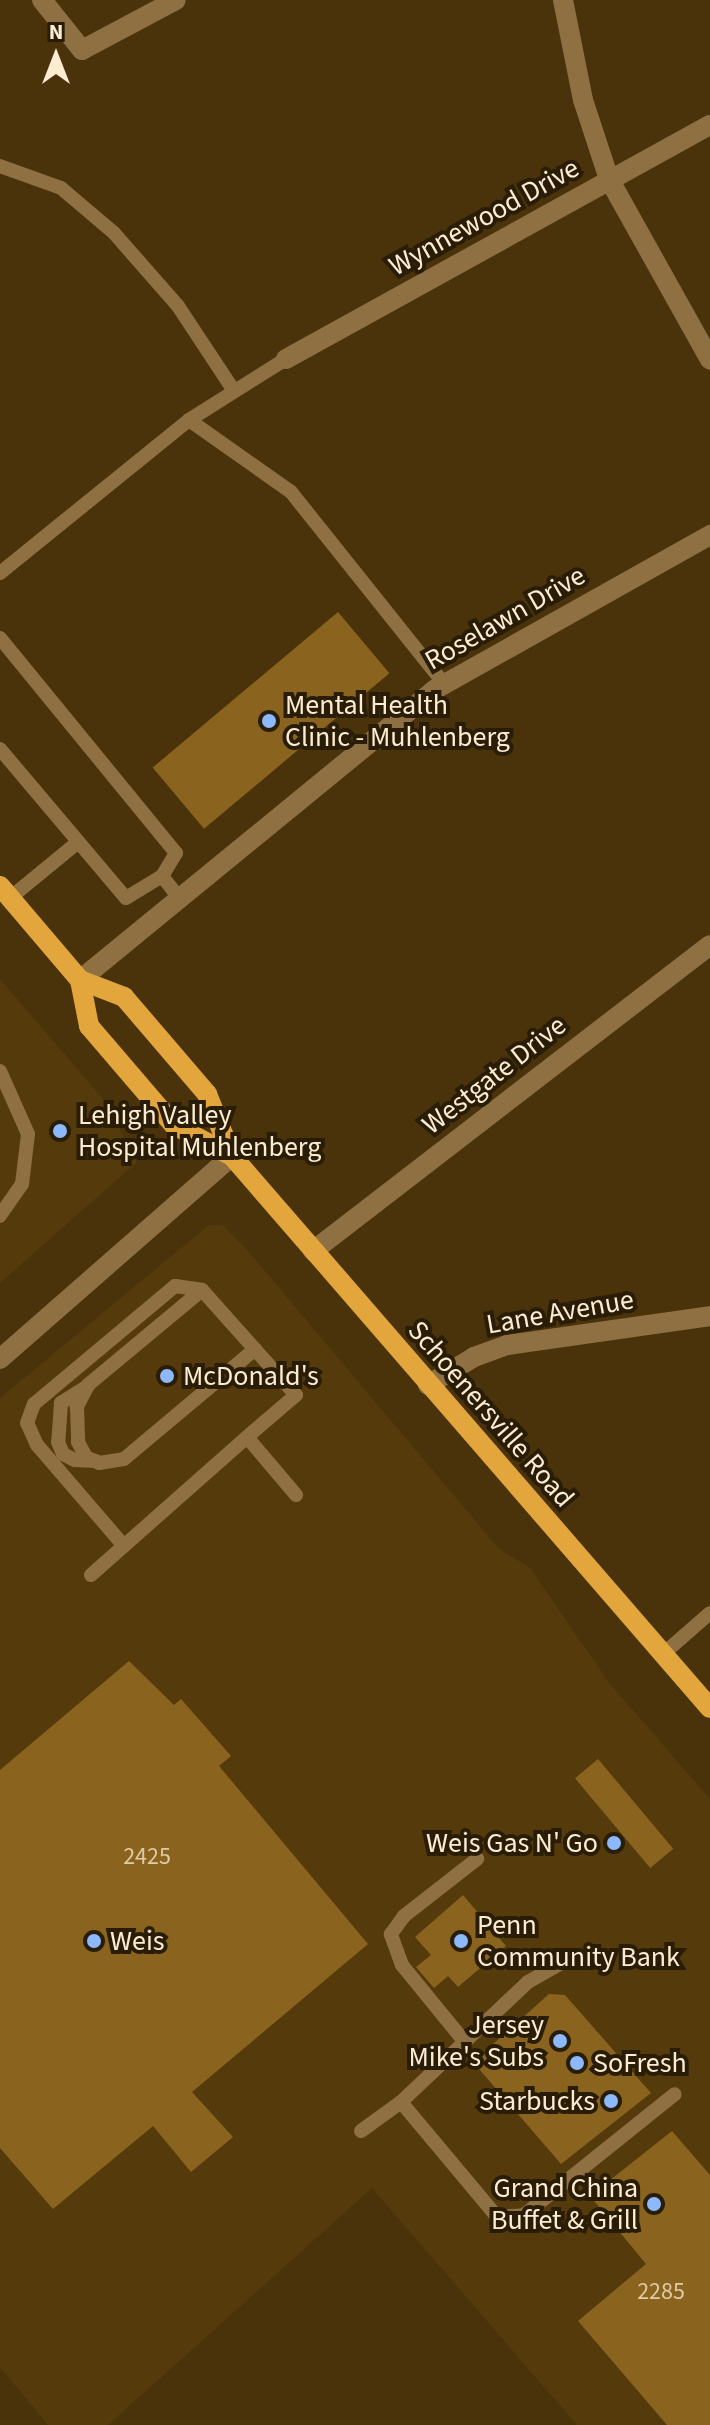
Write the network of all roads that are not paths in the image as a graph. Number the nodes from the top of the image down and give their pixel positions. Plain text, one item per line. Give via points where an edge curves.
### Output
1 (42, 0) edge
2 (176, 0) edge
3 (563, 0) edge
4 (710, 125) edge
5 (0, 166) edge
6 (609, 179) junction
7 (286, 359) joint
8 (710, 360) edge
9 (234, 391) junction
10 (189, 420) junction
11 (710, 535) edge
12 (0, 573) edge
13 (0, 638) edge
14 (444, 684) junction
15 (0, 749) edge
16 (77, 843) junction
17 (162, 876) junction
18 (5, 892) edge
19 (181, 900) junction
20 (710, 945) edge
21 (80, 980) junction
22 (0, 1071) edge
23 (232, 1156) junction
24 (0, 1216) edge
25 (313, 1251) junction
26 (202, 1290) junction
27 (710, 1316) edge
28 (255, 1349) junction
29 (0, 1359) edge
30 (428, 1385) junction
31 (247, 1437) junction
32 (296, 1495) dead end
33 (124, 1546) junction
34 (91, 1575) dead end
35 (710, 1613) edge
36 (663, 1654) junction
37 (710, 1708) edge
38 (477, 1859) dead end
39 (563, 1962) dead end
40 (464, 2041) junction
41 (675, 2094) dead end
42 (401, 2102) junction
43 (361, 2131) dead end

1 - 2 street via 82,50
3 - 6 street via 583,100
4 - 6 street, Wynnewood Drive
5 - 9 lane via 61,188 114,233 178,306
6 - 7 street, Wynnewood Drive
6 - 8 street
7 - 9 lane
9 - 10 lane
10 - 12 lane
10 - 14 lane via 291,492
11 - 14 street, Roselawn Drive
13 - 17 lane via 176,853
14 - 19 street, Roselawn Drive
15 - 16 lane
16 - 17 lane via 126,898
16 - 18 lane
17 - 19 lane
18 - 21 main road, Schoenersville Road
19 - 21 street, Roselawn Drive
20 - 25 street, Westgate Drive
21 - 23 main road, Schoenersville Road via 124,997 207,1094
21 - 23 main road, Schoenersville Road via 89,1026 174,1125
22 - 24 lane via 28,1134 28,1161 22,1184
23 - 25 main road, Schoenersville Road
23 - 29 street
25 - 30 main road, Schoenersville Road
26 - 28 lane
26 - 28 lane via 88,1385 77,1407 78,1442 86,1457 124,1459
26 - 33 lane via 175,1286 29,1413 29,1435
27 - 30 street, Lane Avenue via 507,1345
28 - 31 lane via 296,1395
30 - 36 main road, Schoenersville Road
31 - 32 lane
31 - 33 lane
33 - 34 lane
35 - 36 lane
36 - 37 main road, Schoenersville Road
38 - 40 lane via 404,1916 391,1934 402,1965
39 - 40 lane via 528,1982
40 - 42 lane
41 - 42 lane via 524,2215 497,2217
42 - 43 lane

